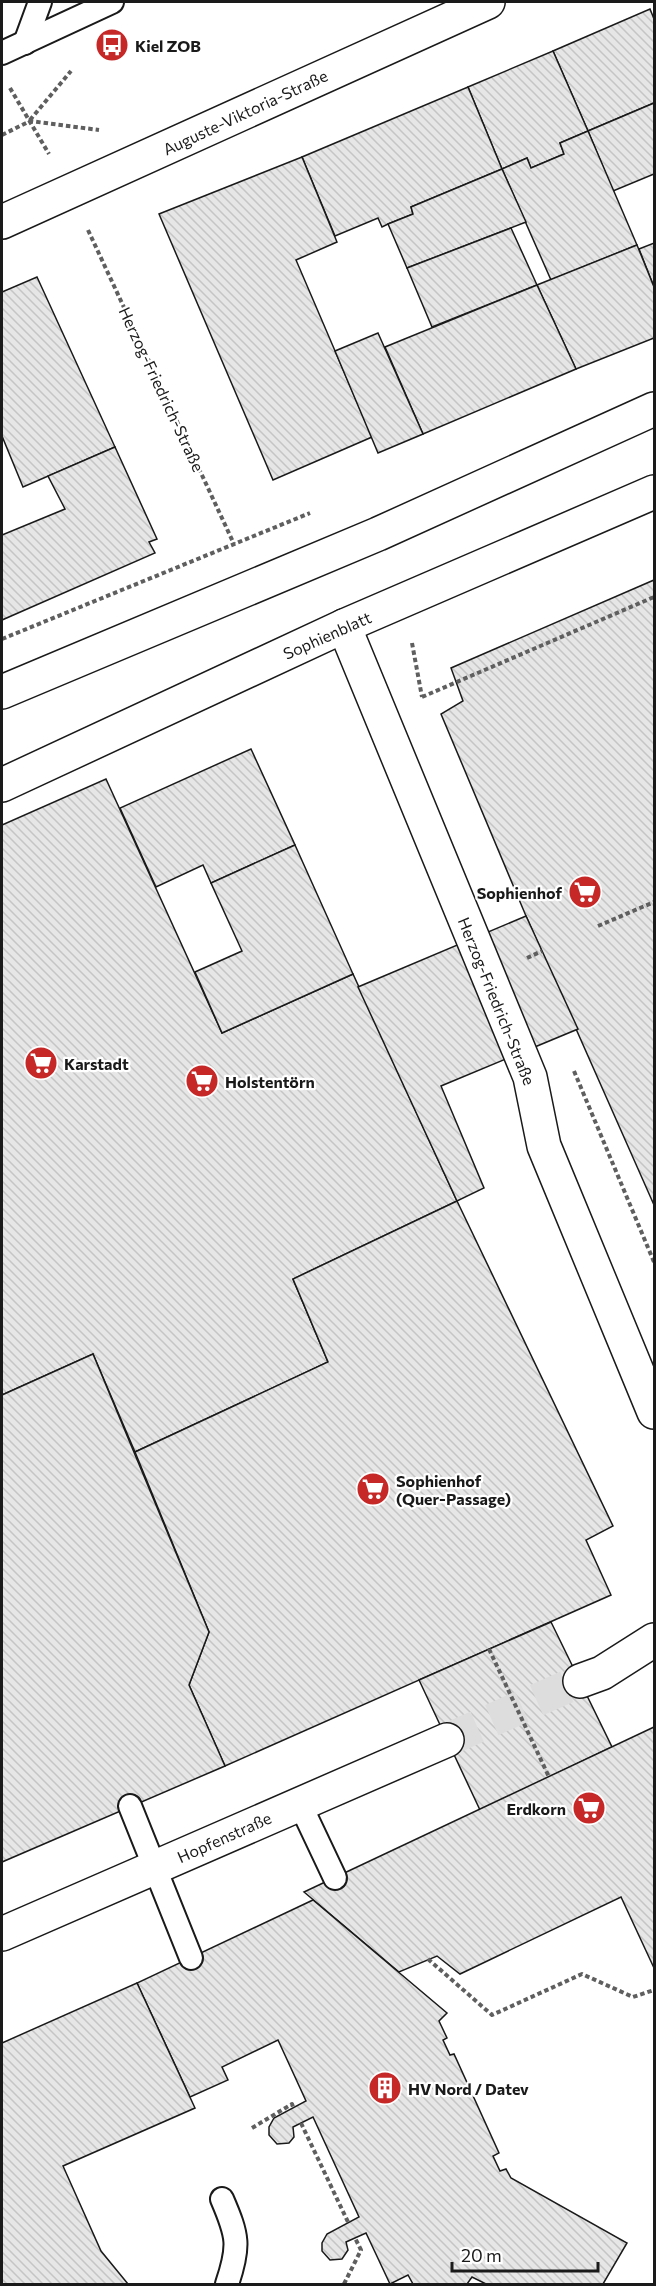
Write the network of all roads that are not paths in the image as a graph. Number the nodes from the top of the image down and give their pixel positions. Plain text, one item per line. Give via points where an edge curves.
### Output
1 (40, 2) edge
2 (112, 2) edge
3 (488, 2) edge
4 (25, 43) junction
5 (2, 53) edge
6 (2, 222) edge
7 (654, 409) edge
8 (654, 492) edge
9 (344, 626) junction
10 (2, 692) edge
11 (2, 785) edge
12 (654, 1412) edge
13 (654, 1640) edge
14 (580, 1681) tunnel mouth
15 (447, 1740) tunnel mouth
16 (300, 1804) junction
17 (130, 1806) dead end
18 (156, 1867) junction
19 (335, 1878) dead end
20 (2, 1934) edge
21 (191, 1958) dead end
22 (222, 2199) dead end
23 (227, 2284) edge

1 - 4 lane
2 - 4 lane
3 - 6 street, Auguste-Viktoria-Straße
4 - 5 lane
7 - 10 street via 378,534
8 - 9 street, Sophienblatt
9 - 11 street, Sophienblatt
9 - 12 street, Herzog-Friedrich-Straße via 530,1077 544,1146
13 - 14 street
15 - 16 street, Hopfenstraße
16 - 18 street, Hopfenstraße
16 - 19 lane
17 - 18 lane
18 - 20 street, Hopfenstraße
18 - 21 lane
22 - 23 lane via 234,2227 237,2255

